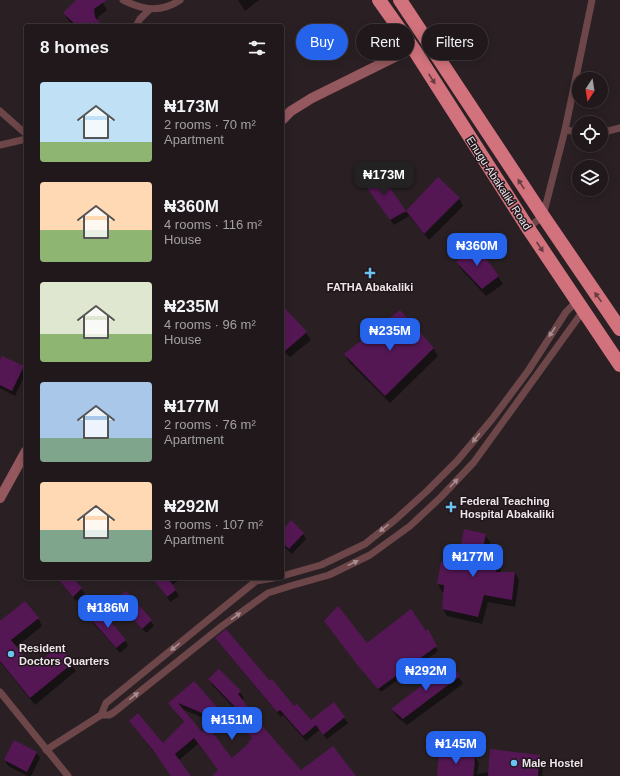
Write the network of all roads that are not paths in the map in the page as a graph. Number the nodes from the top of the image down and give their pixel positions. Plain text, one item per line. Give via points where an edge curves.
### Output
1 (123, 0) edge
2 (180, 0) edge
3 (379, 0) edge
4 (400, 0) edge
5 (592, 0) edge
6 (150, 9) junction
7 (137, 24) edge
8 (396, 24) edge
9 (414, 50) edge
10 (389, 60) edge
11 (0, 111) edge
12 (284, 118) edge
13 (620, 128) edge
14 (565, 130) junction
15 (572, 131) edge
16 (608, 131) edge
17 (24, 132) edge
18 (24, 139) edge
19 (0, 145) edge
20 (543, 216) junction
21 (528, 228) junction
22 (580, 306) junction
23 (620, 329) edge
24 (620, 365) edge
25 (24, 455) edge
26 (0, 498) edge
27 (284, 575) edge
28 (262, 580) edge
29 (188, 636) junction
30 (197, 647) junction
31 (137, 677) junction
32 (145, 687) junction
33 (0, 692) edge
34 (101, 715) junction
35 (46, 750) junction
36 (68, 776) edge

1 - 6 street via 137,7
2 - 6 street via 170,7
3 - 8 highway, Enugu-Abakaliki Road
20 -> 4 highway, Enugu-Abakaliki Road
5 - 14 street
6 - 7 street
9 -> 21 highway, Enugu-Abakaliki Road
10 - 12 street via 312,98
11 - 17 street
13 - 16 street
14 - 15 street
14 - 20 street
18 - 19 street
20 - 21 street
23 -> 20 highway, Enugu-Abakaliki Road
21 -> 22 highway, Enugu-Abakaliki Road
22 - 24 highway, Enugu-Abakaliki Road
22 -> 27 street via 566,312 528,371 493,418 457,461 427,491 365,544 321,565
30 -> 22 street via 268,593 329,575 370,555 410,526 474,462
25 - 26 street
28 - 29 street via 256,581
29 - 30 street
29 -> 31 street
30 - 32 street
31 - 32 street
31 - 34 street via 106,703
34 -> 32 street via 113,713
33 - 35 street
34 - 35 street
35 - 36 street

